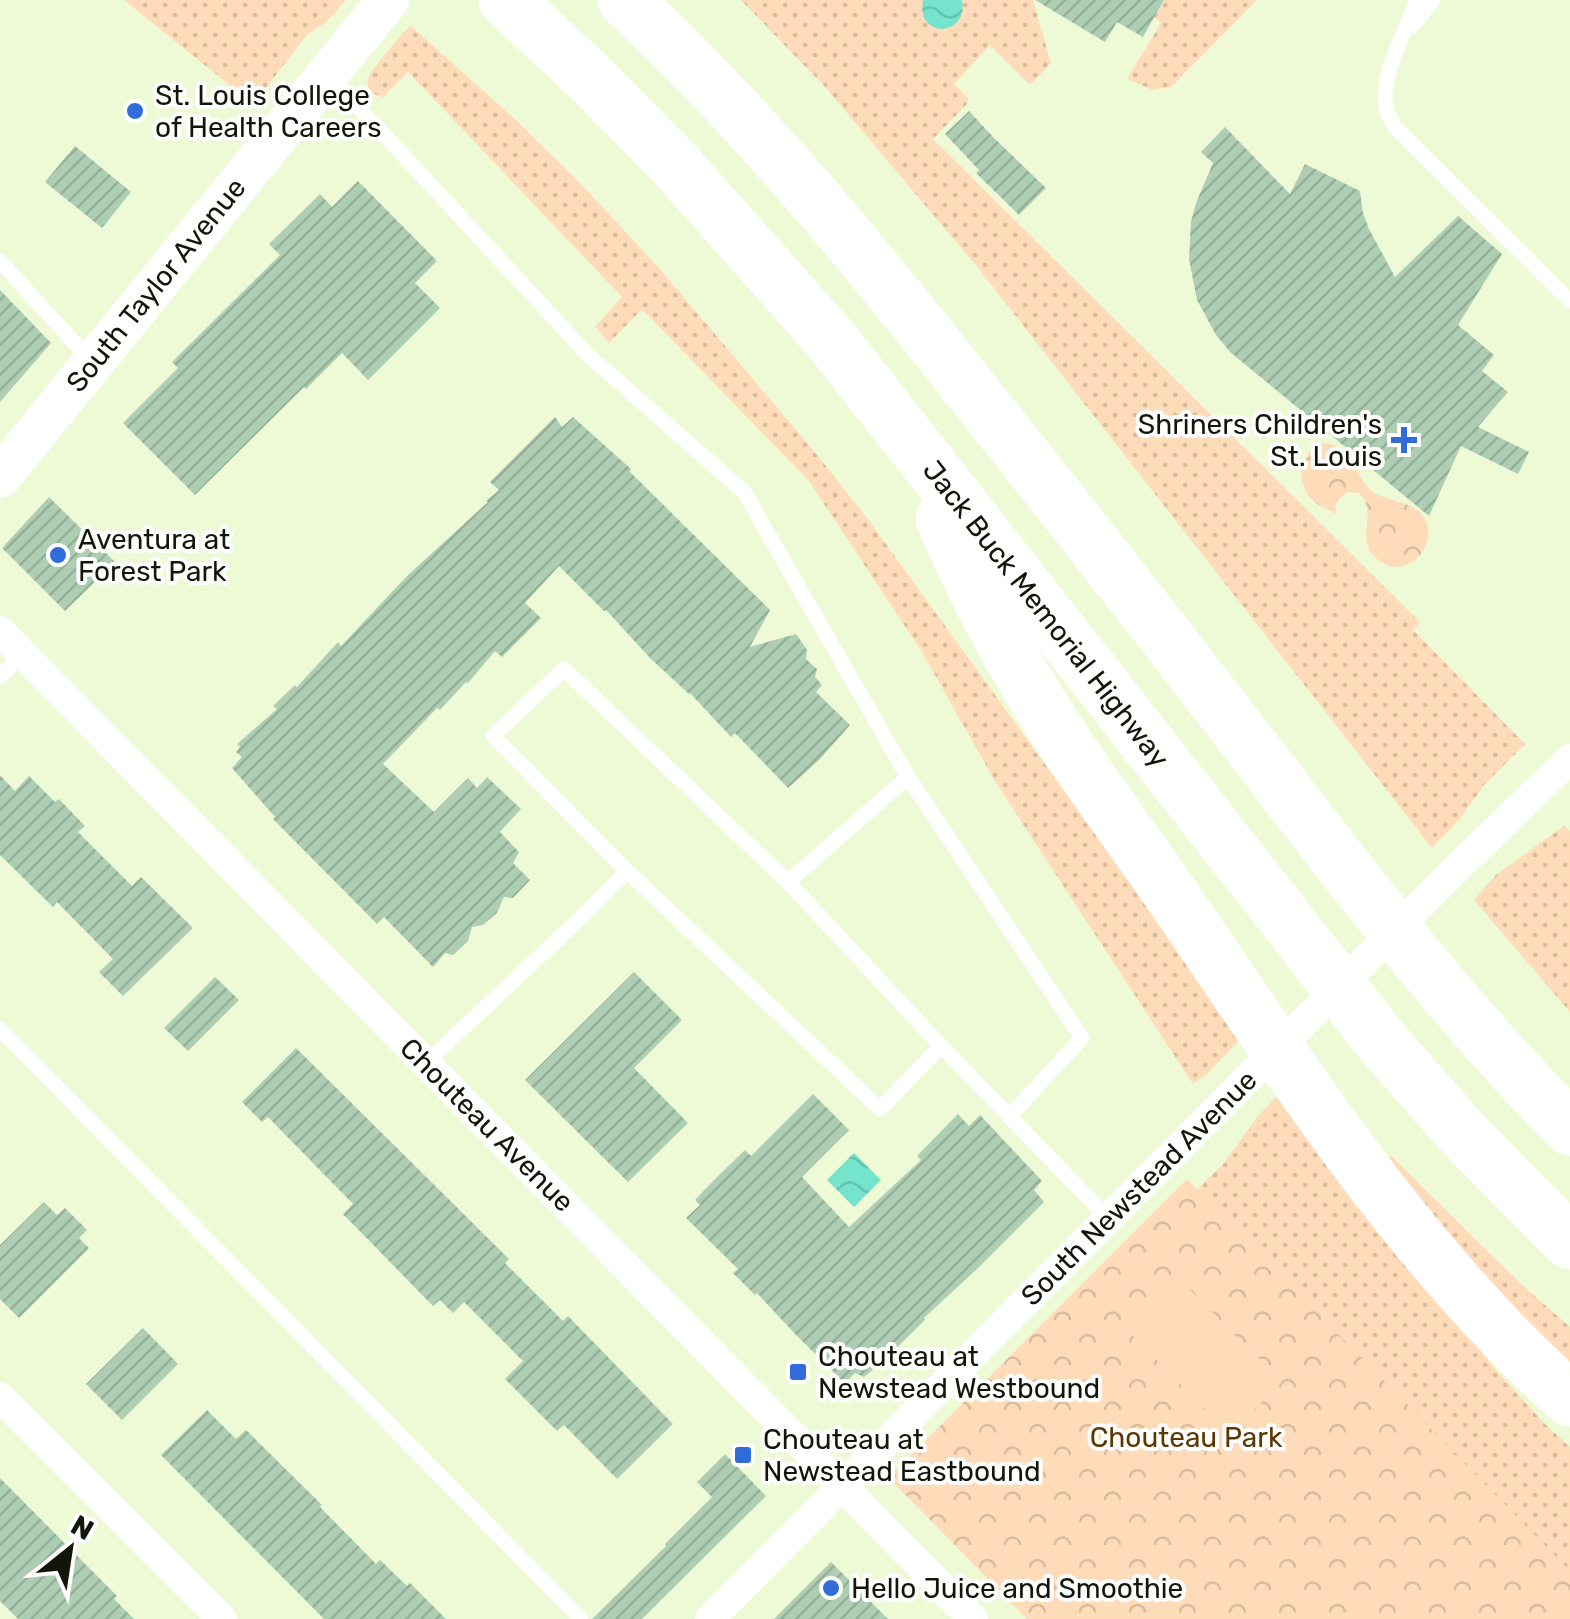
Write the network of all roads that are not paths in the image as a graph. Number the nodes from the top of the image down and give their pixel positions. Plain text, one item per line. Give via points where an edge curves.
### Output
1 (506, 0) edge
2 (624, 0) edge
3 (1417, 0) edge
4 (1433, 0) edge
5 (383, 6) edge
6 (1404, 37) junction
7 (328, 74) junction
8 (0, 261) edge
9 (1570, 302) edge
10 (93, 363) junction
11 (905, 434) junction
12 (0, 477) edge
13 (0, 631) edge
14 (22, 654) junction
15 (0, 677) edge
16 (1570, 759) edge
17 (908, 777) junction
18 (627, 870) junction
19 (788, 882) junction
20 (0, 1029) edge
21 (941, 1046) junction
22 (426, 1063) junction
23 (1009, 1117) junction
24 (1570, 1128) edge
25 (1109, 1219) junction
26 (1570, 1242) edge
27 (0, 1397) edge
28 (1570, 1399) edge
29 (841, 1486) junction
30 (222, 1619) edge
31 (581, 1619) edge
32 (710, 1619) edge
33 (974, 1619) edge

1 - 11 highway, Jack Buck Memorial Highway via 673,162
2 - 24 highway via 791,171 882,276 1370,900
3 - 6 lane
4 - 6 lane
5 - 7 street, South Taylor Avenue
6 - 9 lane via 1386,87 1386,110 1395,127
7 - 10 street, South Taylor Avenue
7 - 17 lane via 587,354 744,492
8 - 10 lane
10 - 12 street, South Taylor Avenue
11 - 26 highway, Jack Buck Memorial Highway via 1383,1043
11 - 28 highway via 1000,636 1050,720 1392,1209 1503,1335
13 - 14 street, Chouteau Avenue
14 - 15 lane
14 - 22 street, Chouteau Avenue
16 - 25 street, South Newstead Avenue
17 - 19 lane
17 - 23 lane via 1082,1038
18 - 19 lane via 493,736 564,669
18 - 21 lane via 880,1109
18 - 22 lane
19 - 21 lane
20 - 31 lane
21 - 23 lane
22 - 29 street, Chouteau Avenue
23 - 25 lane
25 - 29 street, South Newstead Avenue
27 - 30 street
29 - 32 street, South Newstead Avenue
29 - 33 street, Chouteau Avenue

